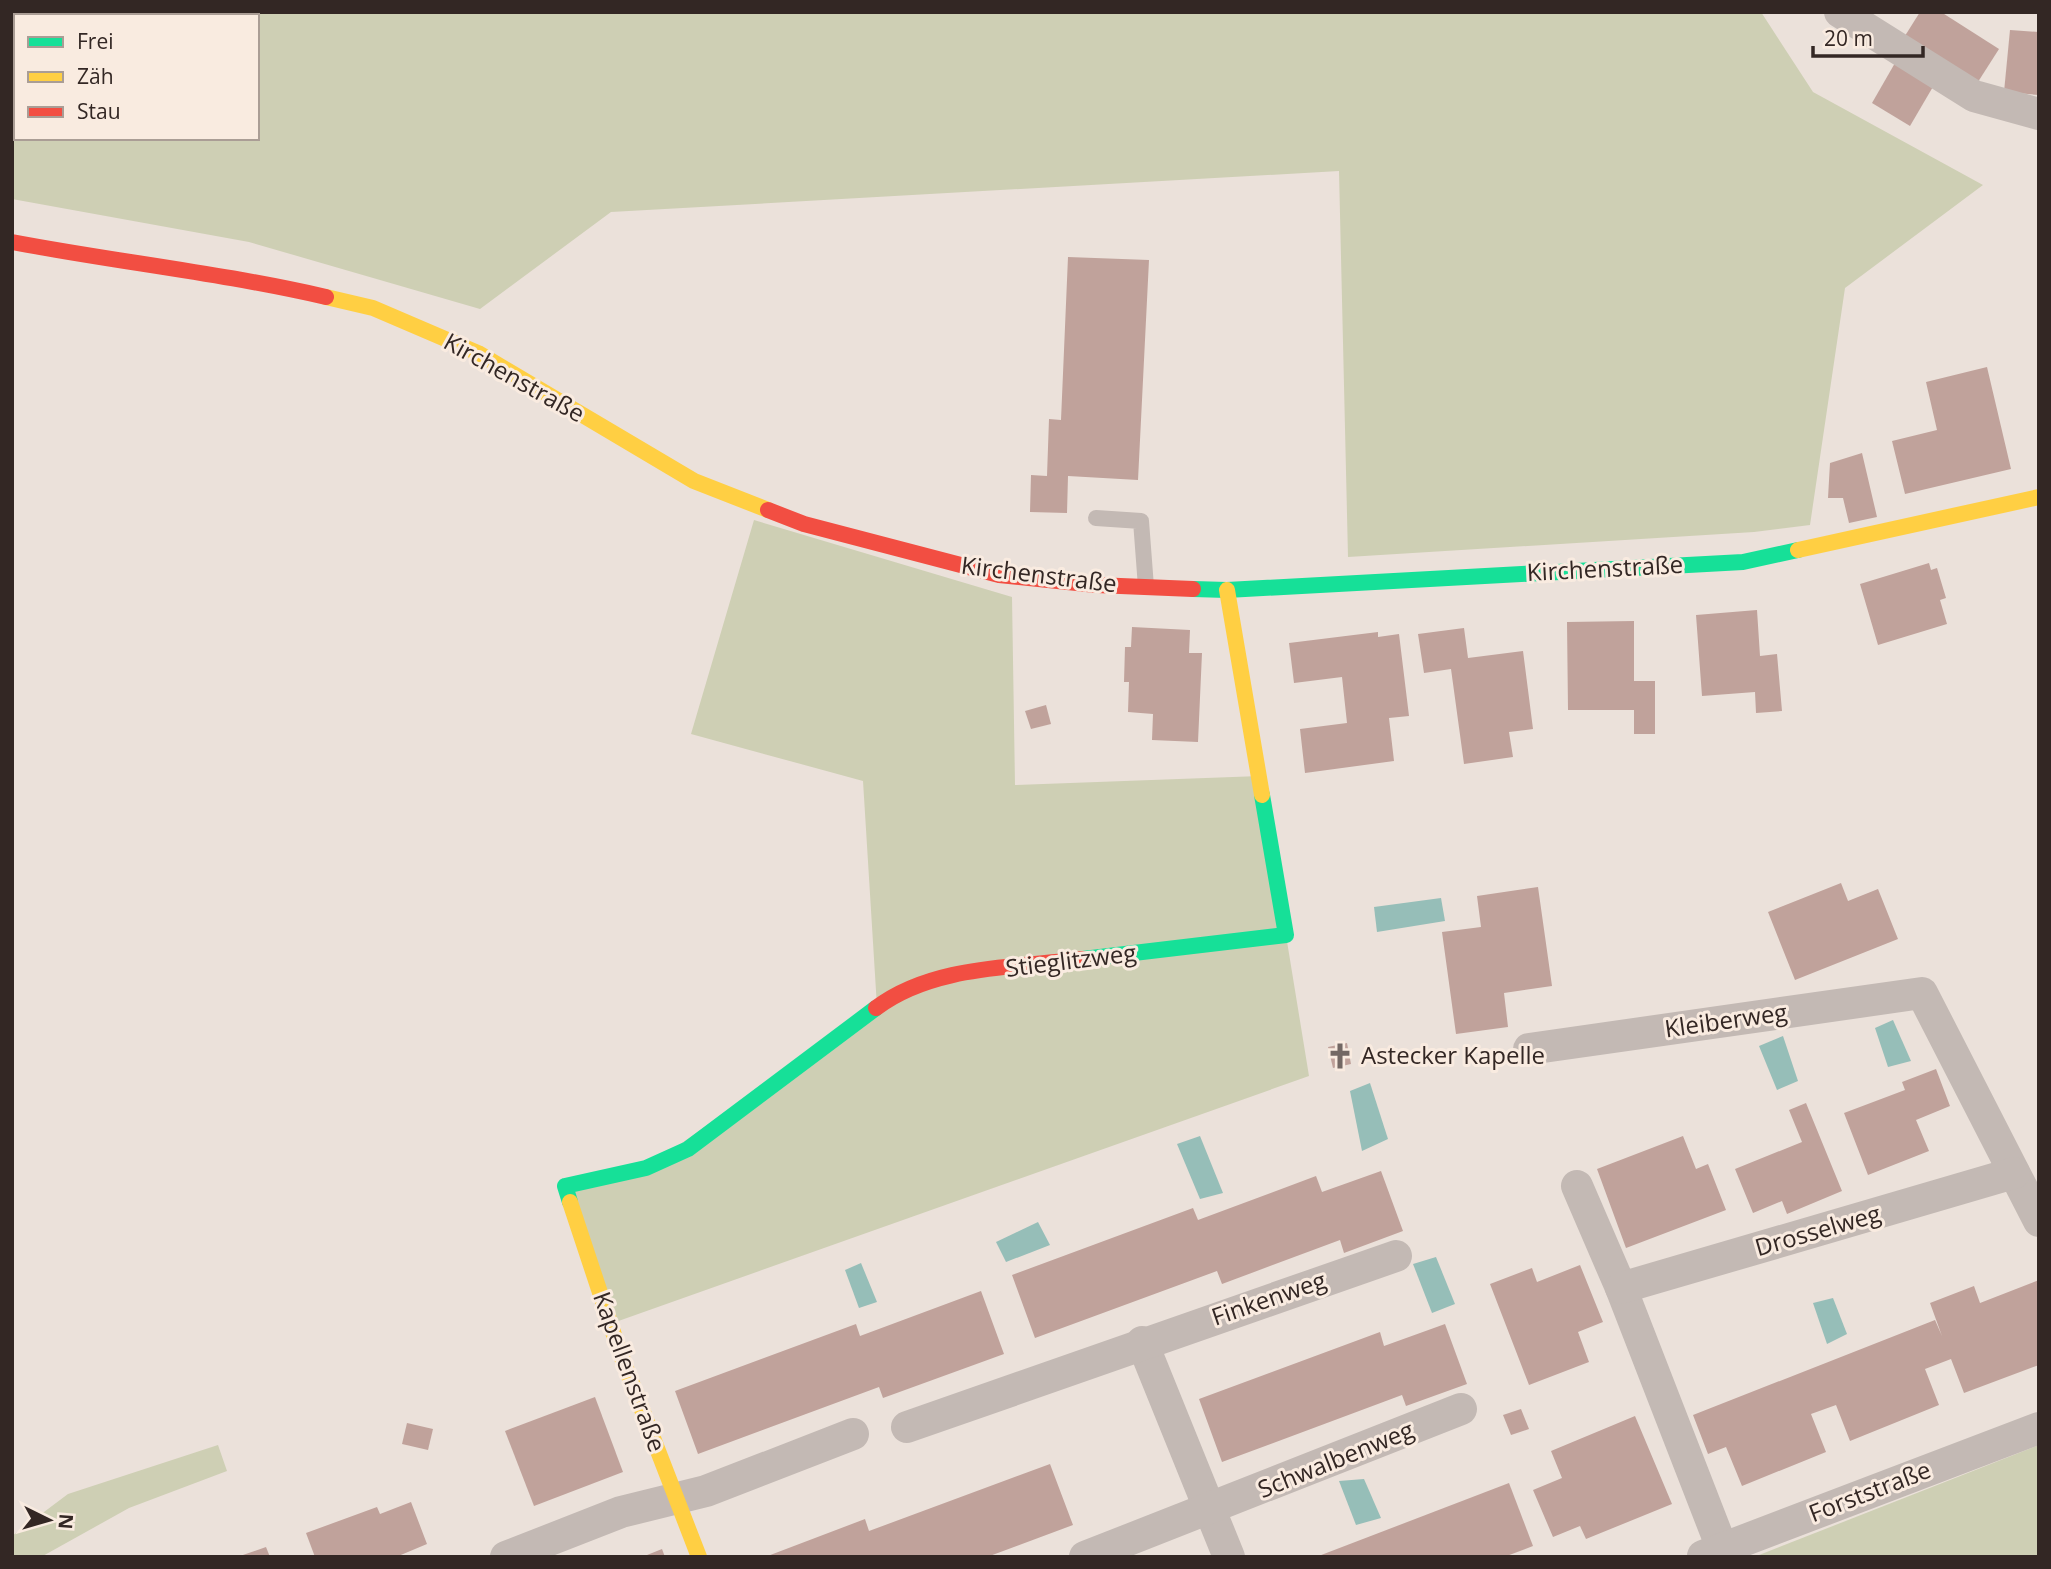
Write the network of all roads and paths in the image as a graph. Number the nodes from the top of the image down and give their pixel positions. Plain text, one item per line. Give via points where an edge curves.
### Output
1 (1840, 12) edge
2 (2039, 114) edge
3 (12, 242) edge
4 (2039, 497) edge
5 (1096, 518) dead end
6 (1146, 587) junction
7 (1227, 590) junction
8 (1529, 1049) dead end
9 (2014, 1173) junction
10 (565, 1186) joint
11 (1577, 1186) dead end
12 (2039, 1221) edge
13 (1396, 1256) dead end
14 (1621, 1289) junction
15 (1142, 1342) junction
16 (1461, 1409) dead end
17 (907, 1427) dead end
18 (2039, 1428) edge
19 (853, 1434) dead end
20 (676, 1497) junction
21 (1210, 1510) junction
22 (1712, 1552) edge
23 (506, 1557) edge
24 (699, 1557) edge
25 (1085, 1557) edge
26 (1229, 1557) edge

1 - 2 street via 1974,96
3 - 6 street, Kirchenstraße via 246,278 373,308 478,353 694,481 804,524 999,575
4 - 7 street, Kirchenstraße via 1743,562
5 - 6 lane via 1141,521
6 - 7 street, Kirchenstraße
7 - 10 street, Stieglitzweg via 1286,935 934,977 889,998 688,1149 646,1168
8 - 9 street, Kleiberweg via 1922,993
9 - 12 street
9 - 14 street, Drosselweg
10 - 20 street, Kapellenstraße via 619,1350
11 - 14 street
13 - 15 street, Finkenweg
14 - 22 street
15 - 17 street, Finkenweg
15 - 21 street
16 - 21 street, Schwalbenweg
18 - 22 street, Forststraße
19 - 20 street
20 - 23 street via 621,1512
20 - 24 street, Kapellenstraße
21 - 25 street, Schwalbenweg
21 - 26 street

